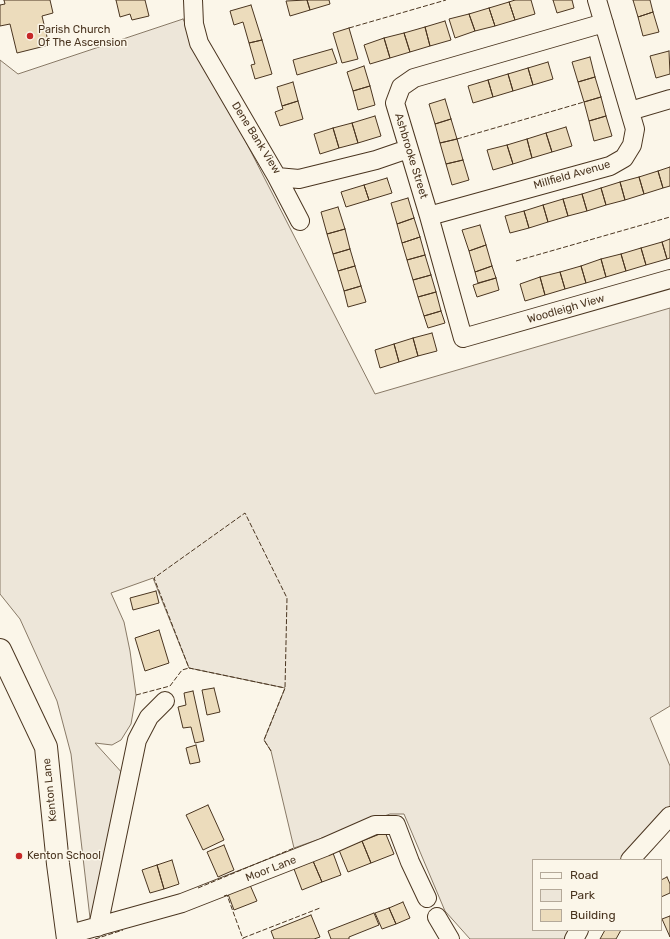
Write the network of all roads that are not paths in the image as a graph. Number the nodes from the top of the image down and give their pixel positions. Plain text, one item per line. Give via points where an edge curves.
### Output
1 (193, 0) edge
2 (597, 0) edge
3 (604, 23) junction
4 (670, 99) edge
5 (630, 111) junction
6 (408, 149) junction
7 (277, 177) junction
8 (429, 216) junction
9 (300, 221) dead end
10 (670, 279) edge
11 (463, 338) joint
12 (0, 650) edge
13 (165, 701) dead end
14 (670, 816) edge
15 (631, 859) edge
16 (427, 898) dead end
17 (436, 917) dead end
18 (98, 927) junction
19 (67, 937) edge
20 (450, 939) edge

1 - 7 street, Dene Bank View via 194,24 199,43
2 - 3 street, Millfield Avenue
3 - 5 street, Millfield Avenue
3 - 6 street, Ashbrooke Street via 414,78 401,87 395,103
4 - 5 street
5 - 8 street, Millfield Avenue via 635,129 632,145 624,158 610,166
6 - 7 street, Dene Bank View via 299,180
6 - 8 street, Ashbrooke Street
7 - 9 street
8 - 11 street, Ashbrooke Street
10 - 11 street, Woodleigh View
12 - 19 main road, Kenton Lane via 46,747
13 - 18 street via 149,717 137,740
14 - 15 street
16 - 18 street, Moor Lane via 396,824 375,824 325,847 182,903
17 - 20 street
18 - 19 street, Moor Lane

